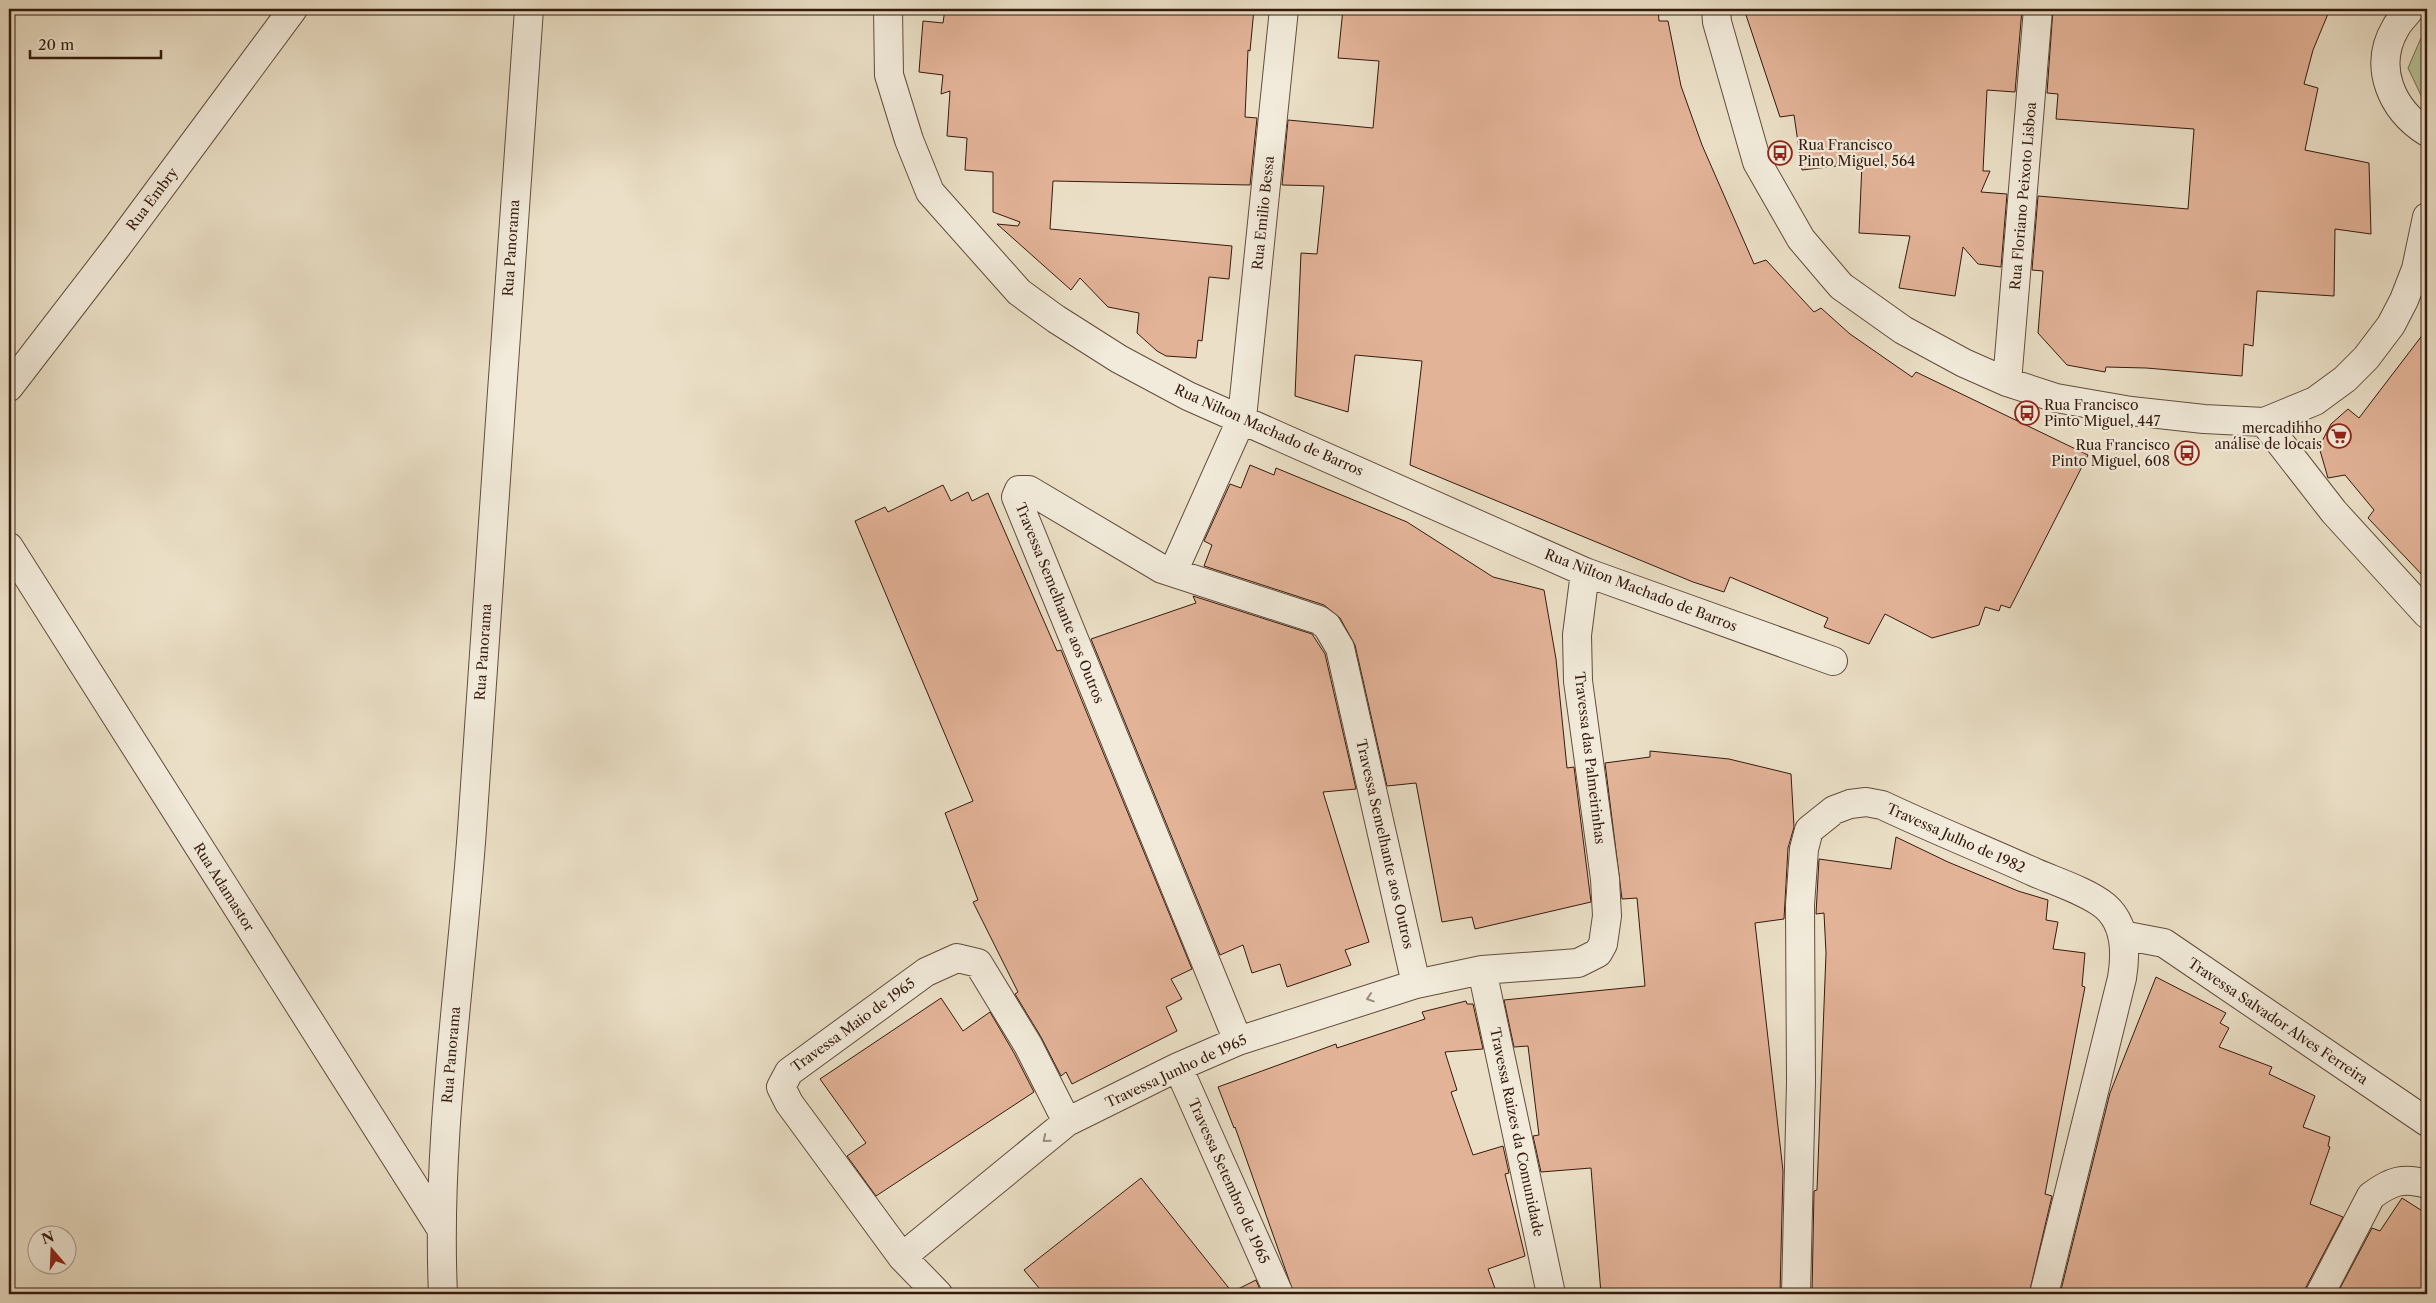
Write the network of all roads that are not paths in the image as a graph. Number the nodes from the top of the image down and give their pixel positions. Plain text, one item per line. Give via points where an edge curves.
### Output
1 (293, 9) edge
2 (529, 9) edge
3 (888, 9) edge
4 (1284, 9) edge
5 (1716, 9) edge
6 (2038, 9) edge
7 (2410, 9) edge
8 (2427, 132) edge
9 (2427, 217) edge
10 (2007, 382) junction
11 (9, 387) edge
12 (1242, 418) junction
13 (2264, 422) junction
14 (9, 547) edge
15 (1174, 572) junction
16 (1586, 572) junction
17 (2427, 614) edge
18 (1833, 661) dead end
19 (2122, 935) junction
20 (1603, 944) joint
21 (1482, 970) junction
22 (1416, 984) junction
23 (1238, 1041) junction
24 (1178, 1067) junction
25 (1067, 1122) junction
26 (2427, 1122) edge
27 (2427, 1184) edge
28 (440, 1226) junction
29 (902, 1257) junction
30 (443, 1294) edge
31 (938, 1294) edge
32 (1279, 1294) edge
33 (1551, 1294) edge
34 (1796, 1294) edge
35 (2044, 1294) edge
36 (2320, 1294) edge

1 - 11 street, Rua Embry
2 - 28 street, Rua Panorama
3 - 12 street, Rua Nilton Machado de Barros via 889,75 909,140 930,192 1019,292 1119,359 1188,396
4 - 12 street, Rua Emilio Bessa
5 - 10 street via 1757,162 1801,239 1841,286 1864,303 1903,330
6 - 10 street, Rua Floriano Peixoto Lisboa
7 - 8 street via 2395,28 2387,52 2386,78 2395,103 2412,122
9 - 13 street via 2416,269 2404,300 2391,325 2366,358 2345,379 2315,400
10 - 13 street via 2056,398 2130,411
12 - 15 street, Rua Emilio Bessa
12 - 16 street, Rua Nilton Machado de Barros
13 - 17 street via 2334,512
14 - 28 street, Rua Adamastor
15 - 22 street, Travessa Semelhante aos Outros via 1319,620 1332,633 1340,648
15 - 23 street, Travessa Semelhante aos Outros via 1162,569 1029,490 1017,492 1016,497
16 - 18 street, Rua Nilton Machado de Barros
16 - 20 street, Travessa das Palmeirinhas via 1577,636 1578,681 1605,879 1607,916
19 - 26 street, Travessa Salvador Alves Ferreira via 2164,943
19 - 34 street, Travessa Julho de 1982 via 2105,907 2074,890 1882,805 1850,804 1834,810 1810,830 1802,858 1800,904 1801,1082
19 - 35 street, Travessa Julho de 1982 via 2125,958 2122,978
20 - 21 street, Travessa Junho de 1965 via 1594,956 1578,963
21 - 22 street, Travessa Junho de 1965
21 - 33 street, Travessa Raizes da Comunidade
22 -> 23 street, Travessa Junho de 1965
23 - 24 street, Travessa Junho de 1965
24 - 25 street, Travessa Junho de 1965
24 - 32 street, Travessa Setembro de 1965
25 -> 29 street, Travessa Junho de 1965
25 - 29 street, Travessa Maio de 1965 via 1028,1046 978,963 957,958 926,972 789,1072 781,1087 788,1103
27 - 36 street via 2399,1181 2371,1196
28 - 30 street, Rua Panorama
29 - 31 street, Travessa Maio de 1965

